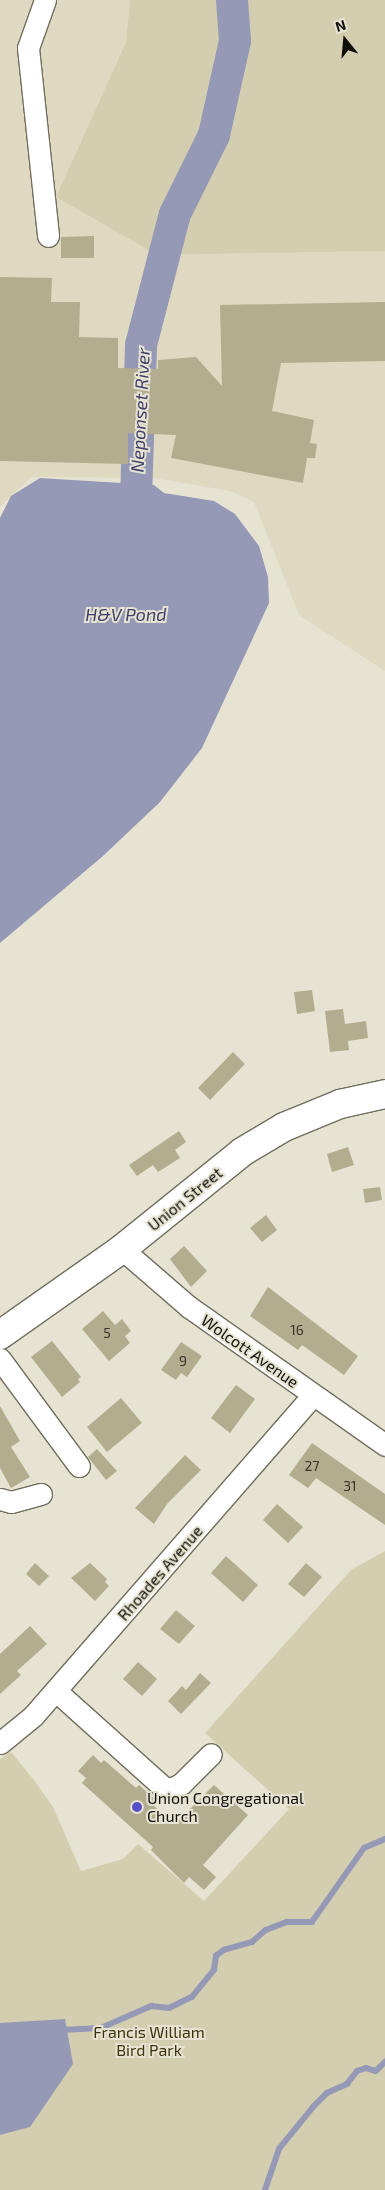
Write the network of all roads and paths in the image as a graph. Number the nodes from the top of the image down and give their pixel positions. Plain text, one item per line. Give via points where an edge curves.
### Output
1 (46, 0) edge
2 (48, 236) dead end
3 (385, 1094) edge
4 (122, 1249) junction
5 (0, 1335) edge
6 (0, 1359) edge
7 (313, 1395) junction
8 (385, 1445) edge
9 (79, 1466) dead end
10 (40, 1494) dead end
11 (0, 1499) edge
12 (56, 1691) junction
13 (0, 1743) edge
14 (211, 1754) dead end

1 - 2 street via 28,48
3 - 4 main road, Union Street via 340,1104 284,1127 242,1152
4 - 5 main road, Union Street
4 - 7 street, Wolcott Avenue via 189,1307
6 - 9 street
7 - 8 street, Wolcott Avenue
7 - 12 street, Rhoades Avenue
10 - 11 street via 11,1502
12 - 13 street, Rhoades Avenue via 34,1716
12 - 14 street via 163,1787 170,1789 181,1784

